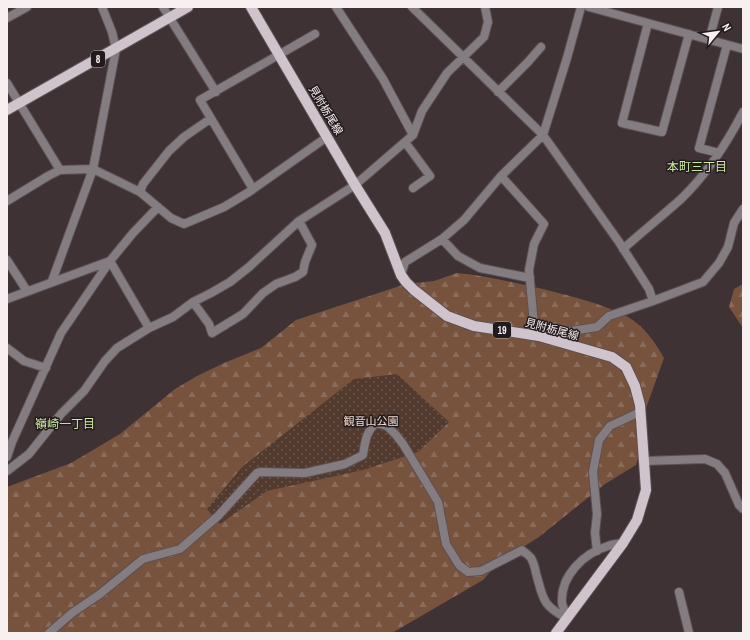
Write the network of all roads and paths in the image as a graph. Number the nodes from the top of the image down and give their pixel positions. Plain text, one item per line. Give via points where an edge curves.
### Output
1 (27, 7) edge
2 (102, 7) edge
3 (163, 7) edge
4 (188, 7) edge
5 (251, 7) edge
6 (336, 7) edge
7 (412, 7) edge
8 (485, 7) edge
9 (581, 7) edge
10 (589, 7) edge
11 (718, 7) edge
12 (170, 17) junction
13 (7, 18) edge
14 (648, 23) junction
15 (315, 34) dead end
16 (689, 34) junction
17 (709, 40) junction
18 (727, 45) junction
19 (541, 47) dead end
20 (116, 49) junction
21 (743, 50) edge
22 (279, 55) junction
23 (463, 56) junction
24 (7, 83) edge
25 (216, 92) junction
26 (498, 92) junction
27 (19, 103) junction
28 (7, 110) edge
29 (743, 112) edge
30 (210, 119) junction
31 (413, 135) junction
32 (543, 135) junction
33 (328, 136) junction
34 (405, 142) junction
35 (719, 153) junction
36 (93, 169) junction
37 (60, 170) junction
38 (501, 176) junction
39 (355, 185) junction
40 (413, 188) dead end
41 (253, 189) junction
42 (140, 192) junction
43 (7, 201) edge
44 (158, 207) junction
45 (743, 209) edge
46 (299, 221) junction
47 (442, 239) junction
48 (623, 249) junction
49 (7, 260) edge
50 (110, 261) junction
51 (401, 275) junction
52 (530, 278) junction
53 (52, 282) junction
54 (27, 291) junction
55 (7, 299) edge
56 (653, 301) junction
57 (193, 302) junction
58 (149, 328) junction
59 (537, 336) junction
60 (7, 348) edge
61 (46, 368) junction
62 (640, 412) junction
63 (7, 457) edge
64 (644, 461) junction
65 (7, 471) edge
66 (743, 509) edge
67 (623, 543) junction
68 (597, 551) junction
69 (679, 592) dead end
70 (567, 618) junction
71 (49, 633) edge
72 (556, 633) edge
73 (689, 633) edge

1 - 13 street
2 - 20 street
3 - 12 street
4 - 12 main road, 8
5 - 22 main road, 見附栃尾線 / 19
6 - 31 street via 383,79
7 - 23 street
8 - 23 street via 488,22 484,37
9 - 32 street
10 - 14 street
11 - 17 street
12 - 20 main road, 8
12 - 25 street
14 - 16 street
14 - 16 street via 622,124 662,132
15 - 22 street
16 - 17 street
17 - 18 street
18 - 21 street
18 - 35 street via 699,148
19 - 26 street
20 - 27 main road, 8
20 - 36 street
22 - 25 street
22 - 33 main road, 見附栃尾線 / 19
23 - 26 street
23 - 31 street via 447,73 422,112
24 - 27 street
25 - 30 street via 200,100
26 - 32 street
27 - 28 main road, 8
27 - 37 street
29 - 35 street
30 - 41 street
30 - 42 street via 169,151 143,184
31 - 34 street
32 - 38 street
32 - 48 street
33 - 39 main road, 見附栃尾線 / 19
33 - 41 street
34 - 39 street
34 - 40 street via 430,176
35 - 48 street via 682,198
36 - 37 street
36 - 42 street
36 - 53 street
37 - 43 street
38 - 47 street via 464,220
38 - 52 street via 544,224 534,244
39 - 46 street
39 - 51 main road, 見附栃尾線 / 19 via 385,233
41 - 44 street via 224,207 184,224 171,218
42 - 44 street
44 - 50 street
45 - 56 street via 734,223 728,247 703,282
46 - 57 street via 249,267
46 - 57 street via 312,245 303,272 276,284 263,293 243,314 212,333 209,324
47 - 51 street via 405,262
47 - 52 street via 458,256 480,268
48 - 56 street via 649,289
49 - 54 street
50 - 53 street
50 - 58 street
50 - 61 street via 61,333
51 - 59 main road, 見附栃尾線 / 19 via 414,290 447,316 474,326
52 - 59 street
53 - 54 street
54 - 55 street
56 - 59 street via 609,316 597,327
57 - 58 street via 173,317
58 - 65 street via 117,348 84,391 61,414 29,454
59 - 62 main road, 見附栃尾線 / 19 via 612,357 626,367 635,386
60 - 61 street via 24,361
61 - 63 street
62 - 64 main road, 見附栃尾線 / 19
62 - 68 street via 610,426 599,440 592,472
64 - 66 street via 705,459 717,464 725,473
64 - 67 main road, 見附栃尾線 / 19 via 646,490 637,520
67 - 68 street
67 - 70 main road, 見附栃尾線 / 19
68 - 70 street via 572,570 567,580 562,604
69 - 73 street
70 - 71 street via 555,612 543,598 531,557 522,550 481,571 468,572 459,565 446,544 438,502 396,435 384,425 376,423 366,436 362,455 345,464 305,473 257,473 218,516 180,549 143,560 100,594 72,612
70 - 72 main road, 見附栃尾線 / 19

